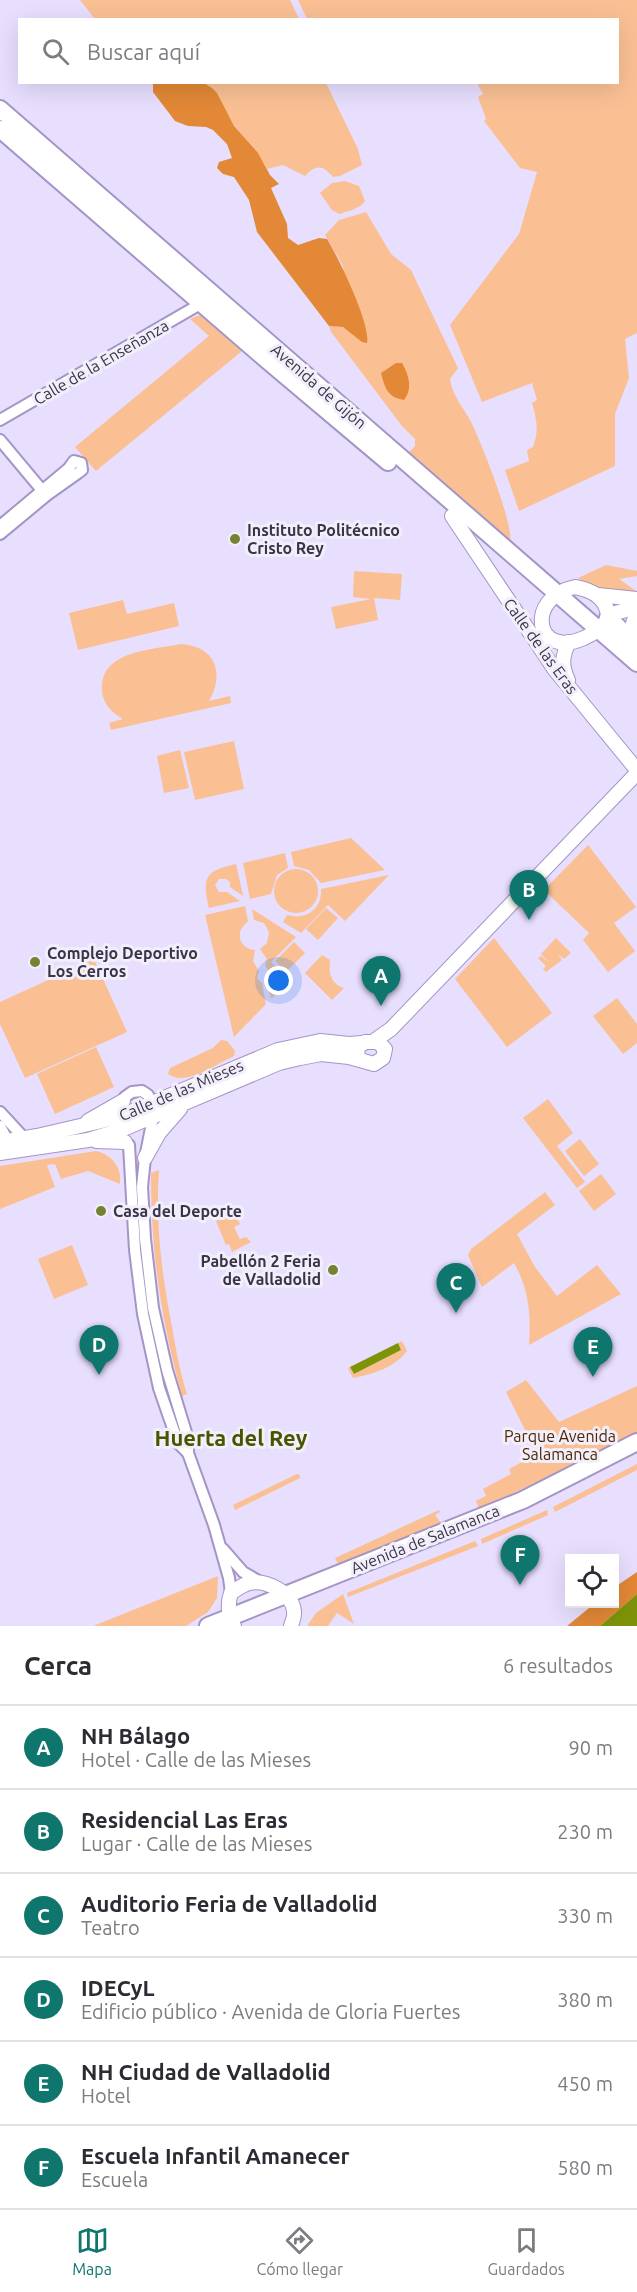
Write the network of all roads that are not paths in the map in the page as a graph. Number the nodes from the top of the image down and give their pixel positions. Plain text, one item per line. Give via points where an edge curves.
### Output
1 (0, 109) edge
2 (0, 129) edge
3 (142, 232) junction
4 (202, 303) junction
5 (278, 350) junction
6 (0, 420) edge
7 (0, 440) edge
8 (44, 493) junction
9 (452, 516) junction
10 (0, 526) edge
11 (0, 534) edge
12 (598, 595) junction
13 (553, 597) junction
14 (637, 599) edge
15 (637, 609) edge
16 (601, 624) junction
17 (529, 630) junction
18 (544, 633) junction
19 (569, 642) junction
20 (634, 649) edge
21 (637, 663) edge
22 (637, 676) edge
23 (574, 692) junction
24 (637, 772) edge
25 (373, 1043) junction
26 (358, 1059) junction
27 (123, 1101) junction
28 (183, 1105) junction
29 (151, 1106) junction
30 (0, 1112) edge
31 (6, 1125) edge
32 (78, 1128) junction
33 (123, 1134) junction
34 (148, 1137) junction
35 (23, 1144) junction
36 (2, 1147) edge
37 (145, 1158) junction
38 (637, 1442) edge
39 (637, 1452) edge
40 (188, 1453) junction
41 (220, 1546) junction
42 (278, 1592) junction
43 (231, 1593) junction
44 (233, 1624) edge
45 (208, 1626) edge
46 (291, 1626) edge

1 - 3 highway, Avenida de Gijón
2 - 4 highway, Avenida de Gijón
3 - 4 highway via 199,290
3 - 5 highway, Avenida de Gijón
4 - 5 highway via 215,302
4 - 6 street, Calle de la Enseñanza
4 - 9 highway, Avenida de Gijón
5 - 13 highway, Avenida de Gijón
7 - 8 street
8 - 10 street
8 - 11 street
9 - 13 highway, Avenida de Gijón
9 - 17 main road, Calle de las Eras
12 - 13 main road via 575,587
12 - 14 main road
12 - 16 main road via 605,604
13 - 16 highway, Avenida de Gijón
13 - 18 main road via 541,616
15 - 16 main road
15 - 20 main road via 630,633
16 - 19 main road
16 - 20 highway via 620,629
16 - 21 highway, Avenida de Gijón
16 - 22 highway, Avenida de Gijón
17 - 18 main road
17 - 23 main road, Calle de las Eras
18 - 19 main road via 551,640
19 - 23 main road via 562,666
23 - 24 main road, Calle de las Eras
24 - 25 main road via 391,1029
25 - 26 main road via 356,1050
25 - 26 main road, Calle de las Mieses via 385,1055 379,1062
25 - 29 main road, Calle de las Mieses via 320,1041 285,1048
26 - 28 main road, Calle de las Mieses via 321,1054 279,1063
27 - 29 street via 132,1092 142,1091
27 - 32 main road
27 - 33 street
28 - 29 main road, Calle de las Mieses
28 - 37 main road via 159,1133
29 - 33 main road, Calle de las Mieses
29 - 34 street
30 - 31 street
31 - 35 street
31 - 36 street
32 - 33 main road, Calle de las Mieses
32 - 35 main road, Calle de las Mieses
33 - 34 street via 140,1144
33 - 35 main road
33 - 40 street via 143,1314 159,1388 178,1443
34 - 37 street
35 - 36 main road
37 - 40 street via 142,1187 151,1291 166,1370 188,1439
38 - 42 highway, Avenida de Salamanca via 523,1500 307,1586
39 - 42 highway, Avenida de Salamanca via 524,1510
40 - 41 street
41 - 42 street via 237,1566
41 - 43 street
42 - 43 main road via 249,1583
42 - 44 highway, Avenida de Salamanca
42 - 46 main road via 295,1613
43 - 44 main road via 228,1607
44 - 45 highway, Avenida de Salamanca

